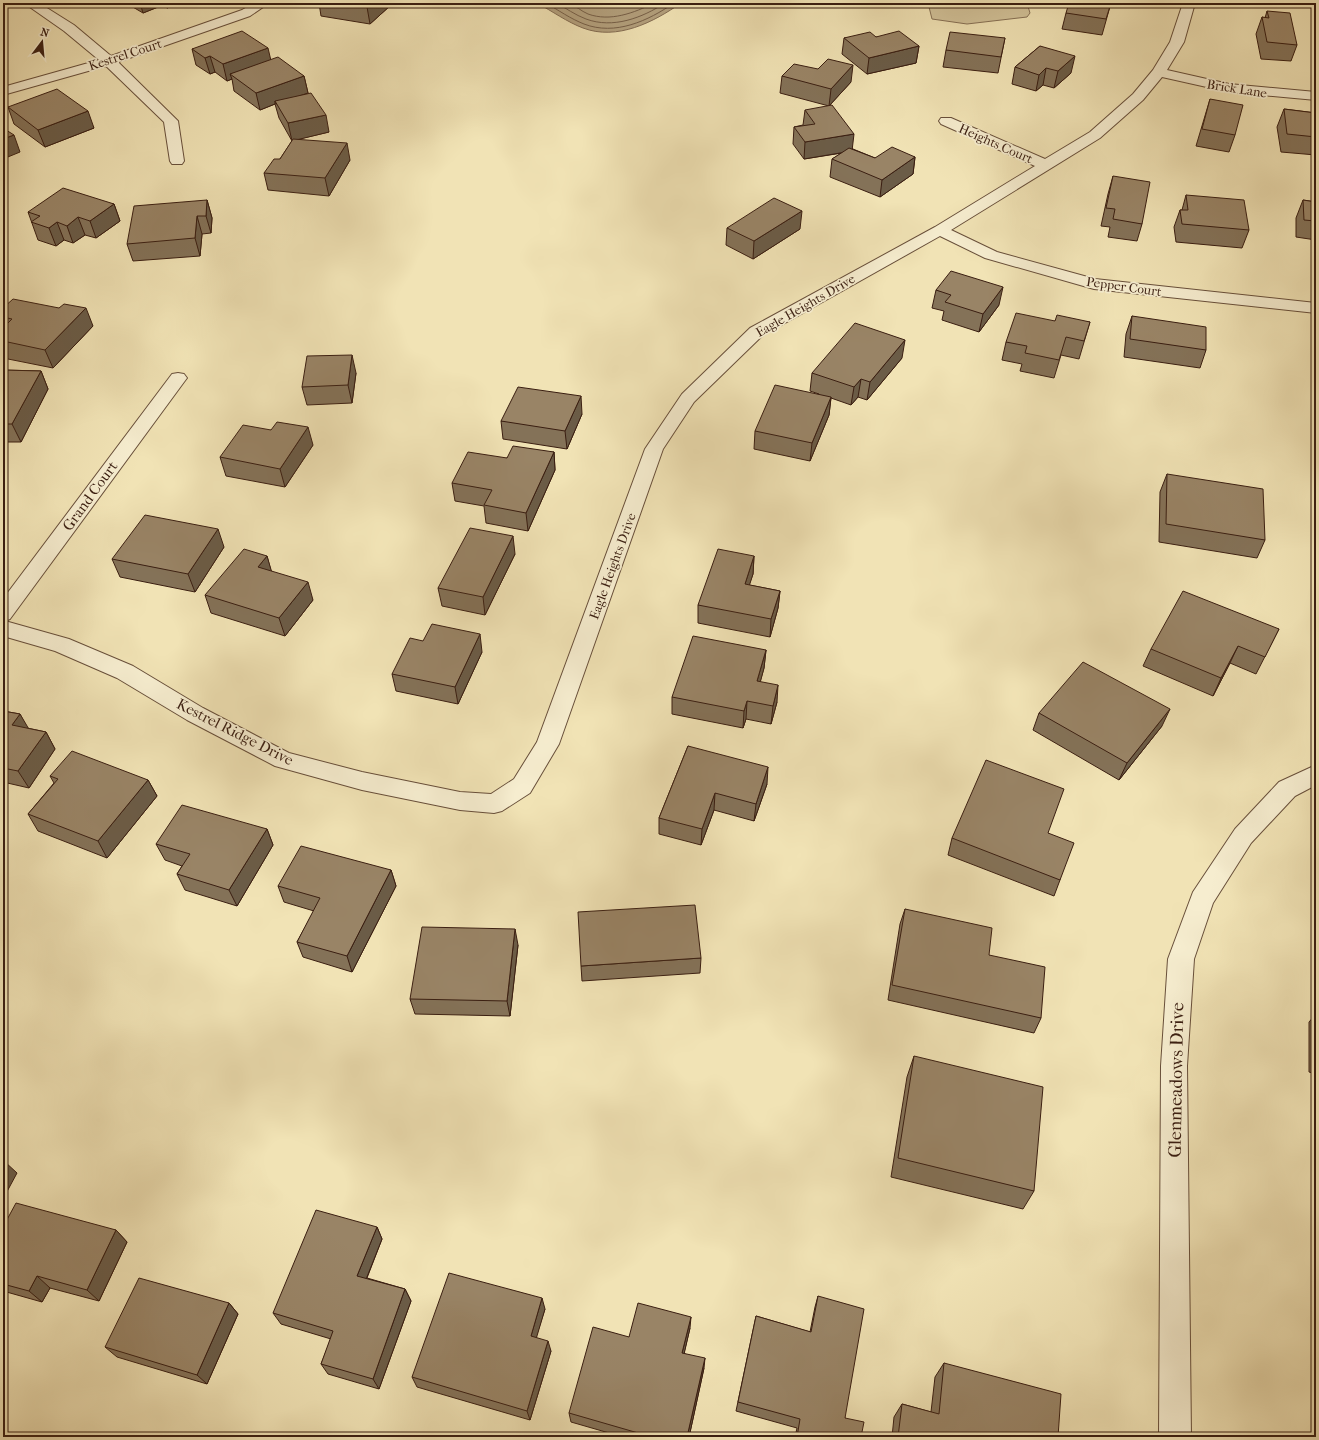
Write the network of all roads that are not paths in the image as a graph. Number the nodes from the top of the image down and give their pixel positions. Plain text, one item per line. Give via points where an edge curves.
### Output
1 (30, 3) edge
2 (263, 3) edge
3 (1189, 3) edge
4 (109, 61) junction
5 (1159, 72) junction
6 (3, 91) edge
7 (1316, 96) edge
8 (946, 121) dead end
9 (177, 161) dead end
10 (1046, 165) junction
11 (940, 230) junction
12 (1316, 308) edge
13 (178, 378) dead end
14 (3, 614) edge
15 (3, 628) edge
16 (1316, 774) edge
17 (522, 786) joint
18 (1175, 1437) edge

1 - 4 street via 69,28
2 - 4 street, Kestrel Court via 246,13
3 - 5 street, Eagle Heights Drive via 1177,42
4 - 6 street, Kestrel Court
4 - 9 street via 171,121
5 - 7 street, Brick Lane via 1229,88
5 - 10 street, Eagle Heights Drive via 1138,97 1095,135
8 - 10 street, Heights Court
10 - 11 street, Eagle Heights Drive
11 - 12 street, Pepper Court via 991,255 1094,284
11 - 17 street, Eagle Heights Drive via 756,332 688,398 654,449 548,744
13 - 14 street, Grand Court
15 - 17 street, Kestrel Ridge Drive via 62,645 124,672 195,714 283,760 362,781 460,801 494,804
16 - 18 street, Glenmeadows Drive via 1287,790 1243,836 1202,899 1181,959 1174,1066

